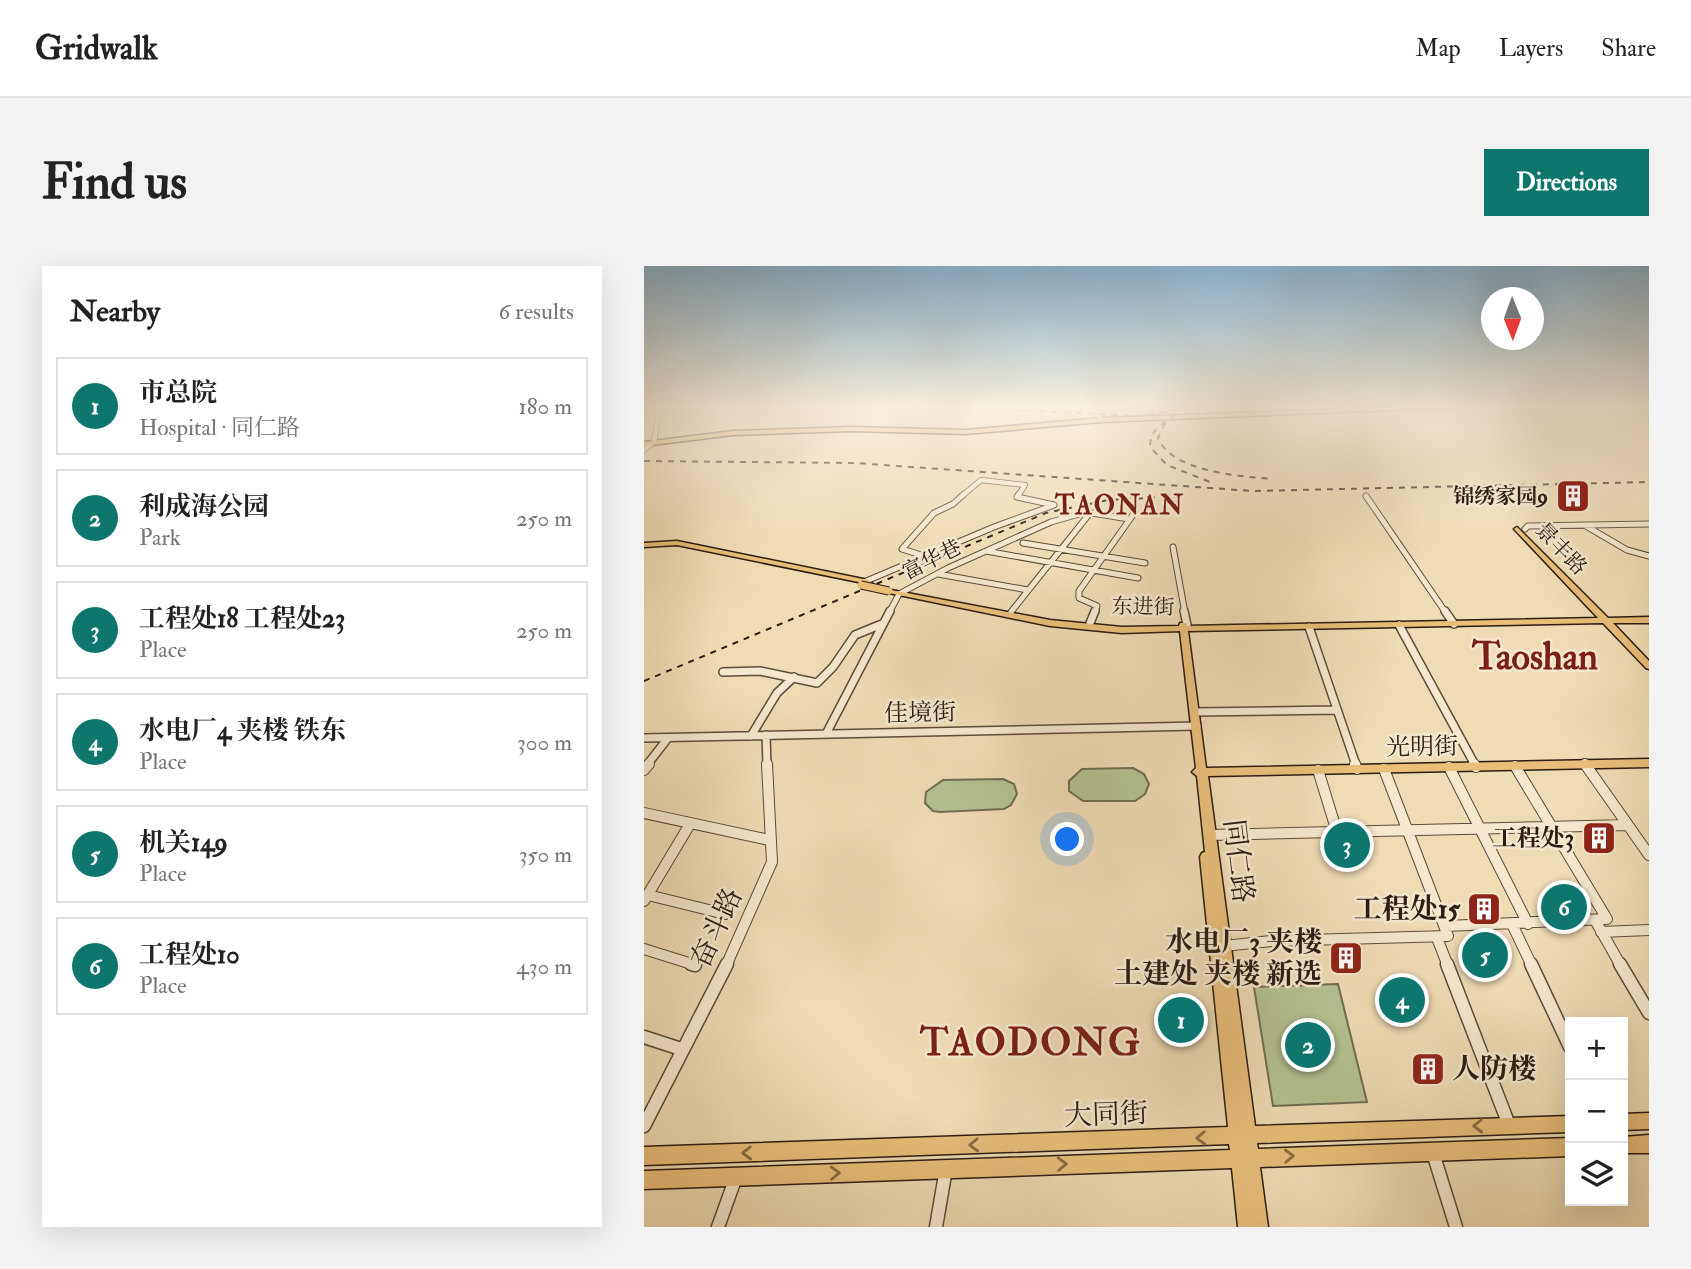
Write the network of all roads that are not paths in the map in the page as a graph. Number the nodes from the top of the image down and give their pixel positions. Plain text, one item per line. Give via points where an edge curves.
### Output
1 (1366, 496) dead end
2 (1135, 512) dead end
3 (1090, 513) junction
4 (1129, 519) junction
5 (1649, 524) edge
6 (1585, 525) junction
7 (1525, 529) joint
8 (1023, 543) dead end
9 (644, 547) edge
10 (1173, 547) dead end
11 (1060, 549) junction
12 (986, 551) junction
13 (924, 556) junction
14 (1103, 556) junction
15 (1649, 556) edge
16 (1049, 563) junction
17 (1145, 563) dead end
18 (1093, 570) junction
19 (937, 574) junction
20 (1138, 578) dead end
21 (864, 583) junction
22 (1028, 590) junction
23 (897, 591) junction
24 (1011, 612) junction
25 (1608, 618) junction
26 (1649, 618) edge
27 (1452, 622) junction
28 (1090, 623) junction
29 (881, 624) junction
30 (1399, 625) junction
31 (1183, 627) junction
32 (1309, 627) junction
33 (1649, 656) edge
34 (1649, 666) edge
35 (723, 672) dead end
36 (794, 677) junction
37 (1337, 710) junction
38 (1194, 721) junction
39 (826, 734) junction
40 (766, 735) junction
41 (751, 736) junction
42 (644, 738) edge
43 (668, 738) junction
44 (1649, 763) edge
45 (1584, 764) junction
46 (1515, 766) junction
47 (1449, 767) junction
48 (1476, 767) junction
49 (1357, 769) junction
50 (1384, 769) junction
51 (644, 770) edge
52 (1318, 770) junction
53 (1200, 772) junction
54 (644, 813) edge
55 (690, 824) junction
56 (1627, 825) junction
57 (1552, 827) junction
58 (1481, 829) junction
59 (1409, 831) junction
60 (1338, 832) junction
61 (1210, 835) junction
62 (769, 840) junction
63 (1649, 855) edge
64 (646, 898) edge
65 (725, 914) dead end
66 (1595, 920) junction
67 (1512, 924) junction
68 (1528, 924) junction
69 (1447, 926) junction
70 (1649, 930) edge
71 (1601, 932) junction
72 (1437, 937) junction
73 (1224, 946) junction
74 (644, 949) edge
75 (695, 965) dead end
76 (1649, 1013) edge
77 (1565, 1036) edge
78 (644, 1037) edge
79 (681, 1049) junction
80 (1649, 1121) edge
81 (1628, 1122) edge
82 (1565, 1124) edge
83 (644, 1125) edge
84 (1509, 1125) junction
85 (1242, 1136) junction
86 (1649, 1144) edge
87 (1628, 1145) edge
88 (1565, 1147) edge
89 (1432, 1150) junction
90 (644, 1156) edge
91 (1245, 1158) junction
92 (946, 1168) junction
93 (737, 1177) junction
94 (644, 1180) edge
95 (718, 1227) edge
96 (936, 1227) edge
97 (1247, 1227) edge
98 (1259, 1227) edge
99 (1456, 1227) edge

1 - 27 street
2 - 4 street
3 - 4 street, 富华巷
3 - 11 street
3 - 12 street, 富华巷 via 1051,522
4 - 14 street
5 - 6 street
6 - 7 street
6 - 15 street via 1627,550
7 - 25 main road, 景丰路
8 - 11 street
9 - 21 main road, 东进街 via 672,547
10 - 31 street
11 - 14 street
11 - 16 street
12 - 16 street
12 - 19 street, 富华巷
13 - 13 street via 993,527 1054,505 1017,497 1025,485 981,480 953,505 934,513 902,549
13 - 21 street
14 - 17 street
14 - 18 street
16 - 18 street
16 - 22 street
18 - 20 street
18 - 28 street via 1077,595 1097,606
19 - 22 street
19 - 23 street, 富华巷
21 - 23 main road, 东进街, bridge
22 - 24 street
23 - 24 main road, 东进街
23 - 29 street, 富华巷
23 - 31 main road, 东进街 via 1050,624 1122,630
24 - 28 main road, 东进街
25 - 26 main road, 东进街
25 - 27 main road, 东进街
25 - 33 main road, 景丰路
25 - 34 main road, 景丰路
27 - 30 main road, 东进街
27 - 31 main road, 东进街
28 - 31 main road, 东进街
29 - 36 street via 846,642 834,665 817,682
29 - 39 street, 富华巷
30 - 32 main road, 东进街
30 - 48 street
31 - 32 main road, 东进街
31 - 38 main road, 同仁路
32 - 37 street
35 - 36 street via 760,671
36 - 41 street via 777,693
37 - 38 street, 佳境街
37 - 49 street
38 - 39 street, 佳境街
38 - 53 main road, 同仁路
39 - 40 street, 佳境街
40 - 41 street, 佳境街
40 - 62 street, 奋斗路
41 - 43 street, 佳境街
42 - 43 street, 佳境街
43 - 51 street
44 - 45 main road, 光明街
45 - 46 main road, 光明街
45 - 56 street
46 - 48 main road, 光明街
46 - 57 street
47 - 48 main road, 光明街
47 - 50 main road, 光明街
47 - 58 street
49 - 50 main road, 光明街
49 - 52 main road, 光明街
50 - 59 street
52 - 53 main road, 光明街
52 - 60 street
53 - 61 main road, 同仁路
53 - 85 main road, 同仁路
54 - 55 street
55 - 62 street
55 - 64 street
56 - 57 street
56 - 63 street
57 - 58 street
57 - 66 street via 1607,919
58 - 59 street
58 - 68 street
59 - 60 street
59 - 69 street
60 - 61 street
61 - 73 main road, 同仁路
62 - 79 street, 奋斗路 via 772,862 730,957
64 - 65 street
66 - 68 street
66 - 71 street
67 - 68 street
67 - 69 street
67 - 77 street
69 - 72 street via 1448,936
70 - 71 street
71 - 76 street
72 - 73 street
72 - 84 street
73 - 85 main road, 同仁路
74 - 75 street
78 - 79 street
79 - 83 street, 奋斗路
80 - 81 main road
82 - 84 main road, 大同街
84 -> 85 main road, 大同街
85 -> 90 main road, 大同街
85 - 91 main road, 同仁路
86 - 87 main road
88 - 89 main road, 大同街
91 -> 89 main road, 大同街
89 - 99 street
92 -> 91 main road, 大同街
91 - 97 main road, 同仁路
91 - 98 main road, 同仁路
93 -> 92 main road, 大同街
92 - 96 street
93 - 94 main road, 大同街
93 - 95 street

